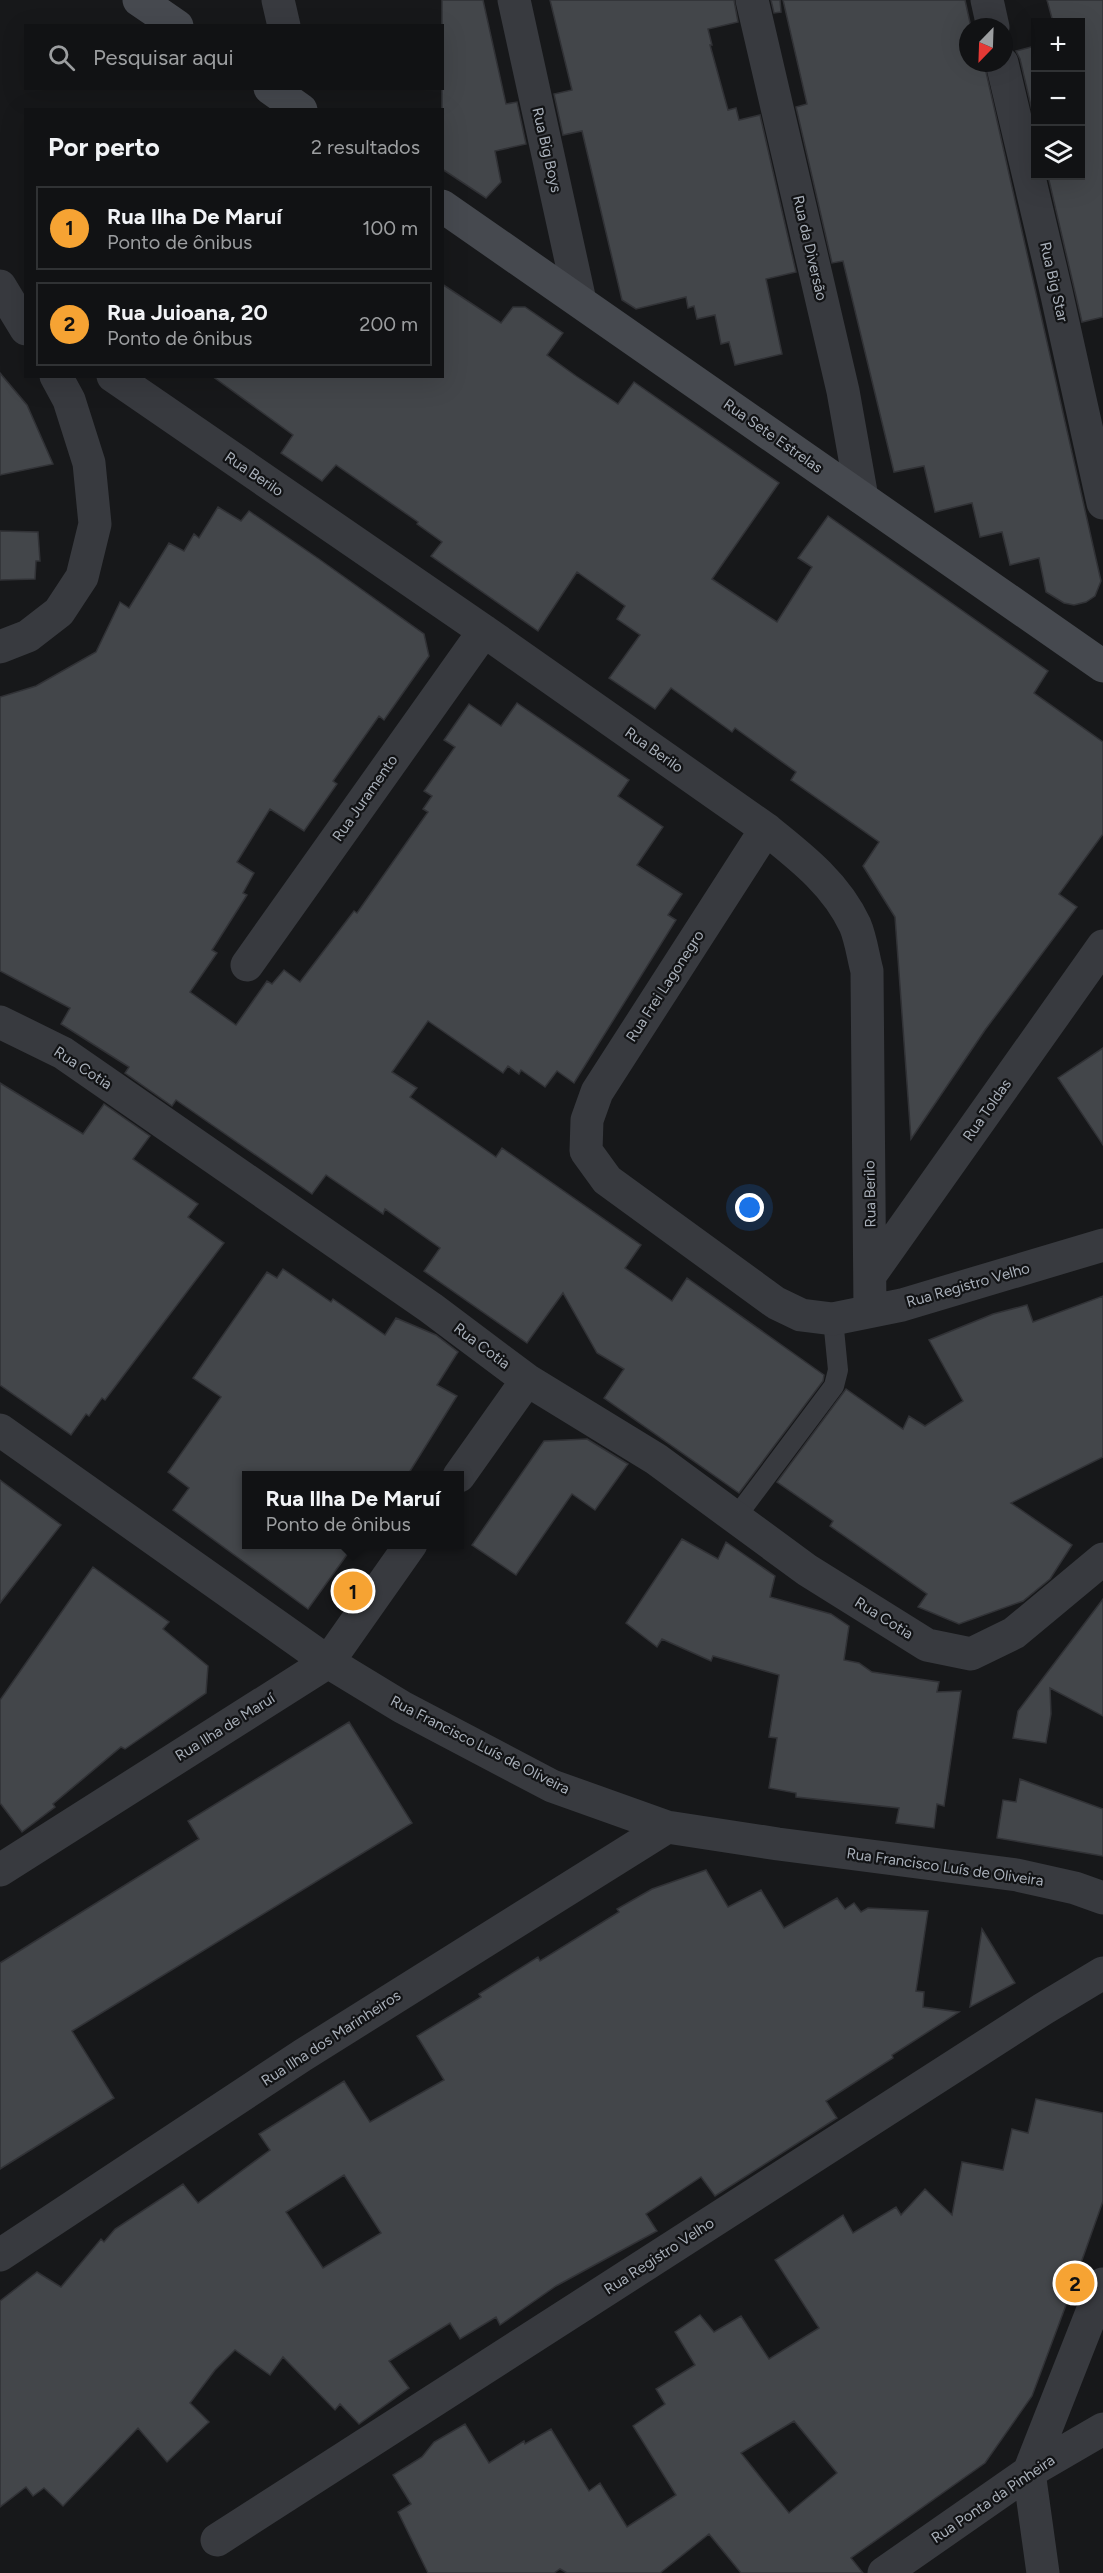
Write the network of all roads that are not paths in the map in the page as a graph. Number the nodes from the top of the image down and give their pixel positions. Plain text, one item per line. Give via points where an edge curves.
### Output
1 (139, 0) edge
2 (278, 0) edge
3 (514, 0) edge
4 (752, 0) edge
5 (987, 0) edge
6 (991, 18) edge
7 (174, 24) edge
8 (284, 24) edge
9 (1004, 72) edge
10 (274, 90) edge
11 (299, 102) edge
12 (444, 207) edge
13 (0, 286) edge
14 (580, 300) junction
15 (17, 320) edge
16 (57, 378) edge
17 (116, 378) edge
18 (862, 498) junction
19 (1103, 502) edge
20 (484, 631) junction
21 (0, 646) edge
22 (1103, 666) edge
23 (766, 829) junction
24 (1103, 946) edge
25 (247, 965) dead end
26 (0, 1022) edge
27 (586, 1151) joint
28 (1103, 1245) edge
29 (871, 1274) junction
30 (870, 1311) junction
31 (832, 1319) junction
32 (527, 1380) junction
33 (0, 1430) edge
34 (463, 1471) edge
35 (736, 1518) junction
36 (408, 1549) edge
37 (1101, 1561) edge
38 (328, 1662) junction
39 (667, 1827) junction
40 (0, 1870) edge
41 (1103, 1898) edge
42 (1103, 1973) edge
43 (0, 2255) edge
44 (1103, 2284) edge
45 (1103, 2429) edge
46 (1029, 2472) junction
47 (217, 2540) dead end
48 (884, 2573) edge
49 (1043, 2573) edge

1 - 7 street
2 - 8 street
3 - 14 street, Rua Big Boys
4 - 18 street, Rua da Diversão via 843,391
5 - 6 street
9 - 19 street, Rua Big Star
10 - 11 street
12 - 14 street, Rua Sete Estrelas
13 - 15 street
14 - 18 street, Rua Sete Estrelas
16 - 21 street via 69,400 89,463 95,525 82,577 59,612 28,636
17 - 20 street, Rua Berilo
18 - 22 street, Rua Sete Estrelas
20 - 23 street, Rua Berilo
20 - 25 street, Rua Juramento
23 - 27 street, Rua Frei Lagonegro via 597,1092 587,1120
23 - 29 street, Rua Berilo via 833,888 856,926 867,971
24 - 29 street, Rua Toldas
26 - 32 street, Rua Cotia via 63,1053 431,1308
27 - 31 street, Rua Registro Velho via 607,1180 776,1303 801,1315
28 - 30 street, Rua Registro Velho
29 - 30 street, Rua Berilo
30 - 31 street, Rua Registro Velho
31 - 35 lane via 838,1370 834,1386
32 - 34 street
32 - 35 street, Rua Cotia via 656,1460
33 - 38 street, Rua Francisco Luís de Oliveira
35 - 37 street, Rua Cotia via 807,1570 927,1645 971,1654 1014,1633
36 - 38 street, Rua Ilha de Maruí
38 - 39 street, Rua Francisco Luís de Oliveira via 402,1707 552,1786
38 - 40 street, Rua Ilha de Maruí
39 - 41 street, Rua Francisco Luís de Oliveira via 1017,1875
39 - 43 street, Rua Ilha dos Marinheiros via 303,2055
42 - 47 street, Rua Registro Velho
44 - 46 street
45 - 46 street, Rua Ponta da Pinheira
46 - 48 street, Rua Ponta da Pinheira
46 - 49 street

